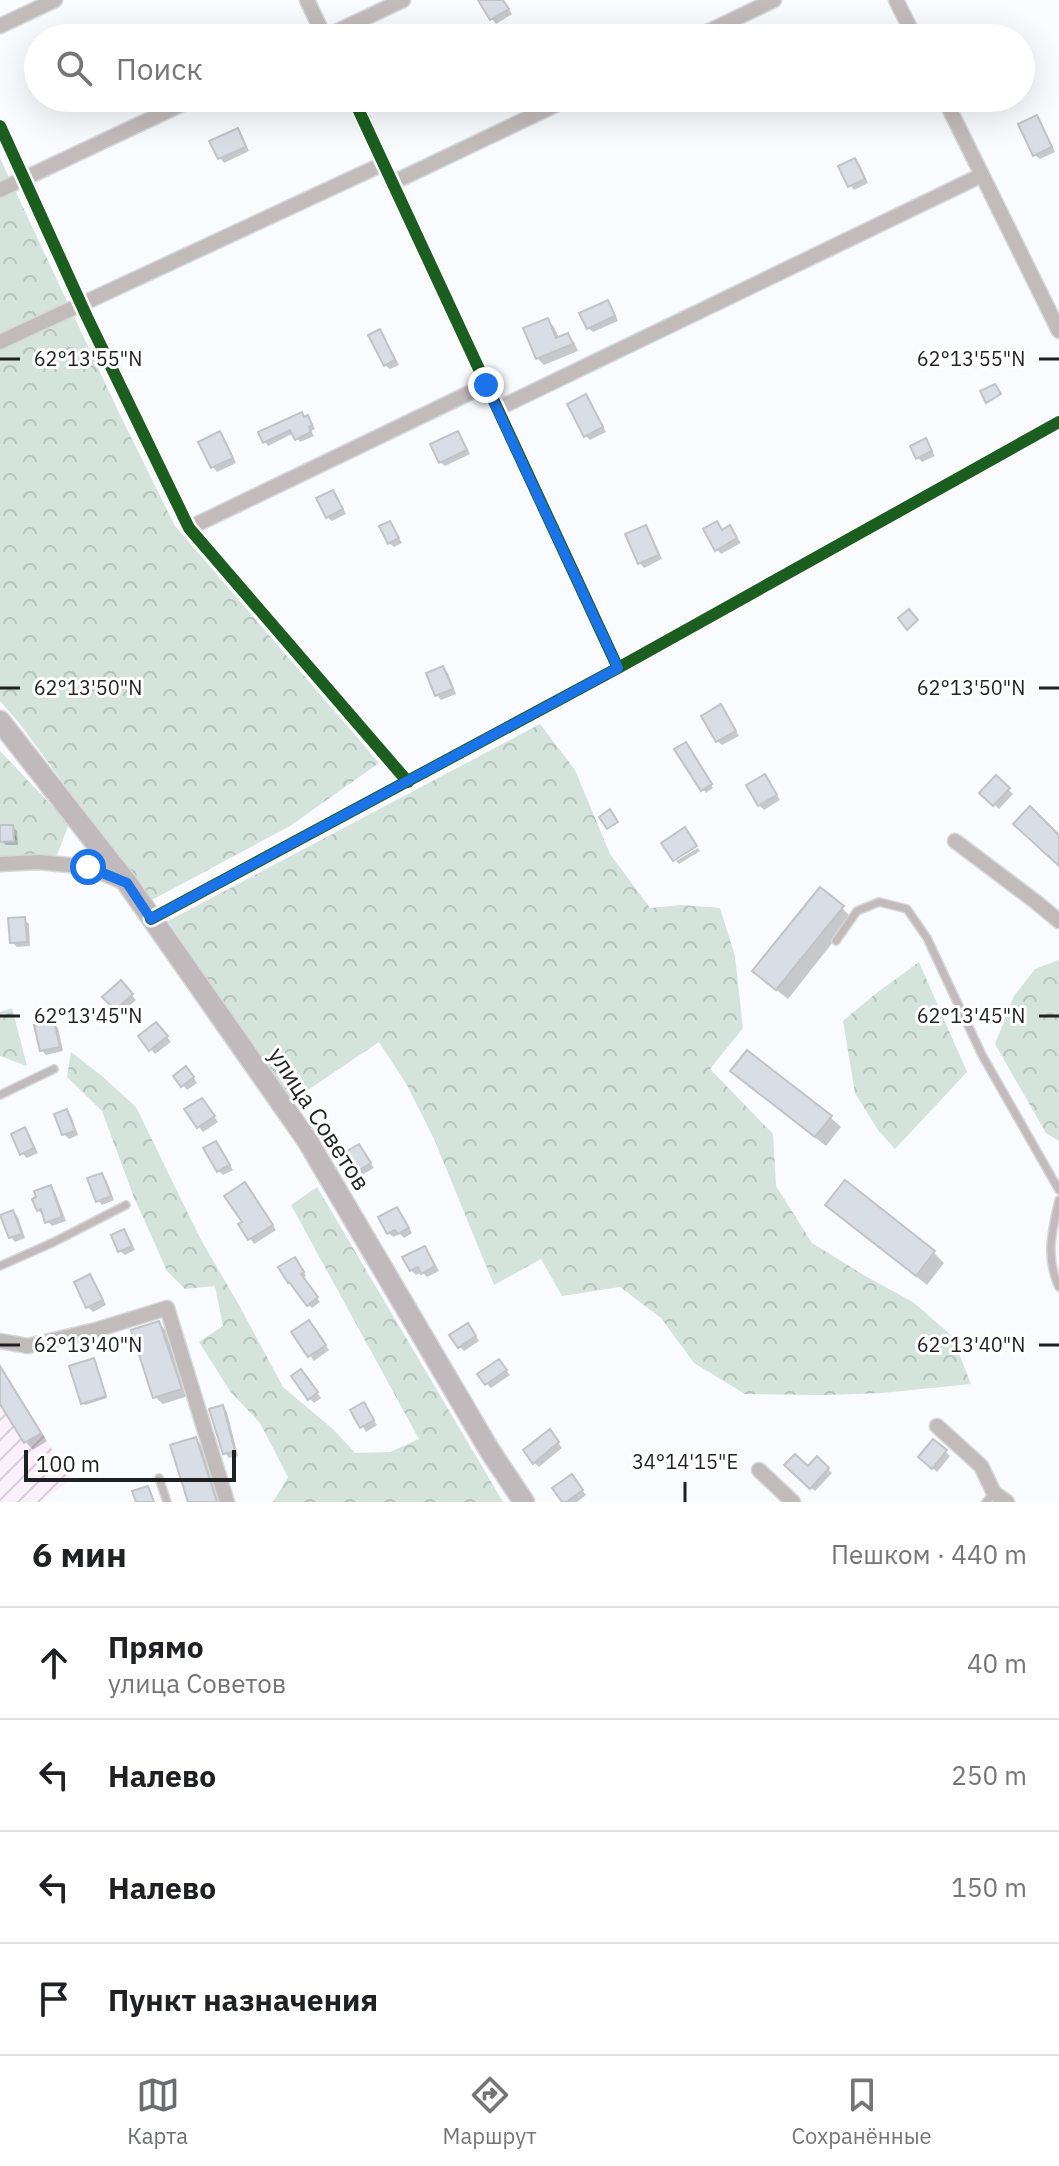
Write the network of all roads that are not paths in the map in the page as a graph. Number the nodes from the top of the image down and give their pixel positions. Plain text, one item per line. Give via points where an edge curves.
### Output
1 (55, 0) edge
2 (307, 0) edge
3 (403, 0) edge
4 (774, 0) edge
5 (896, 0) edge
6 (318, 24) edge
7 (353, 24) edge
8 (724, 24) edge
9 (908, 24) edge
10 (0, 26) edge
11 (165, 112) edge
12 (359, 112) edge
13 (541, 112) edge
14 (951, 112) edge
15 (0, 126) edge
16 (383, 164) junction
17 (982, 175) junction
18 (24, 179) junction
19 (392, 183) junction
20 (0, 190) edge
21 (81, 304) junction
22 (1059, 331) edge
23 (0, 342) edge
24 (486, 385) junction
25 (499, 408) junction
26 (1059, 422) edge
27 (189, 528) junction
28 (618, 668) junction
29 (0, 721) edge
30 (408, 782) junction
31 (955, 841) dead end
32 (0, 864) edge
33 (127, 883) junction
34 (151, 919) junction
35 (1059, 921) edge
36 (836, 941) dead end
37 (54, 1069) dead end
38 (0, 1095) edge
39 (1059, 1190) edge
40 (1059, 1200) edge
41 (126, 1205) dead end
42 (0, 1266) edge
43 (1059, 1287) edge
44 (0, 1341) edge
45 (937, 1426) dead end
46 (759, 1470) dead end
47 (159, 1478) dead end
48 (990, 1497) edge
49 (167, 1502) edge
50 (227, 1502) edge
51 (524, 1502) edge
52 (793, 1502) edge
53 (1007, 1502) edge

1 - 10 street
2 - 6 street
3 - 7 street
4 - 8 street
5 - 9 street
11 - 18 street
12 - 16 street
13 - 19 street
14 - 17 street
15 - 18 street
16 - 19 street
16 - 21 street
17 - 22 street
17 - 25 street
18 - 20 street
18 - 21 street
19 - 24 street
21 - 23 street
21 - 27 street
24 - 25 street
24 - 27 street
25 - 28 street
26 - 28 street
27 - 30 street
28 - 30 street
29 - 33 main road, улица Советов
30 - 34 street
31 - 35 street
32 - 33 street via 88,867
33 - 34 main road, улица Советов
34 - 51 main road, улица Советов via 307,1140
36 - 39 lane via 857,911 879,902 907,909
37 - 38 lane
40 - 43 lane via 1051,1271
41 - 42 lane
44 - 50 street via 28,1346 167,1308
45 - 48 street via 981,1466
46 - 52 street
47 - 49 lane
48 - 53 street

